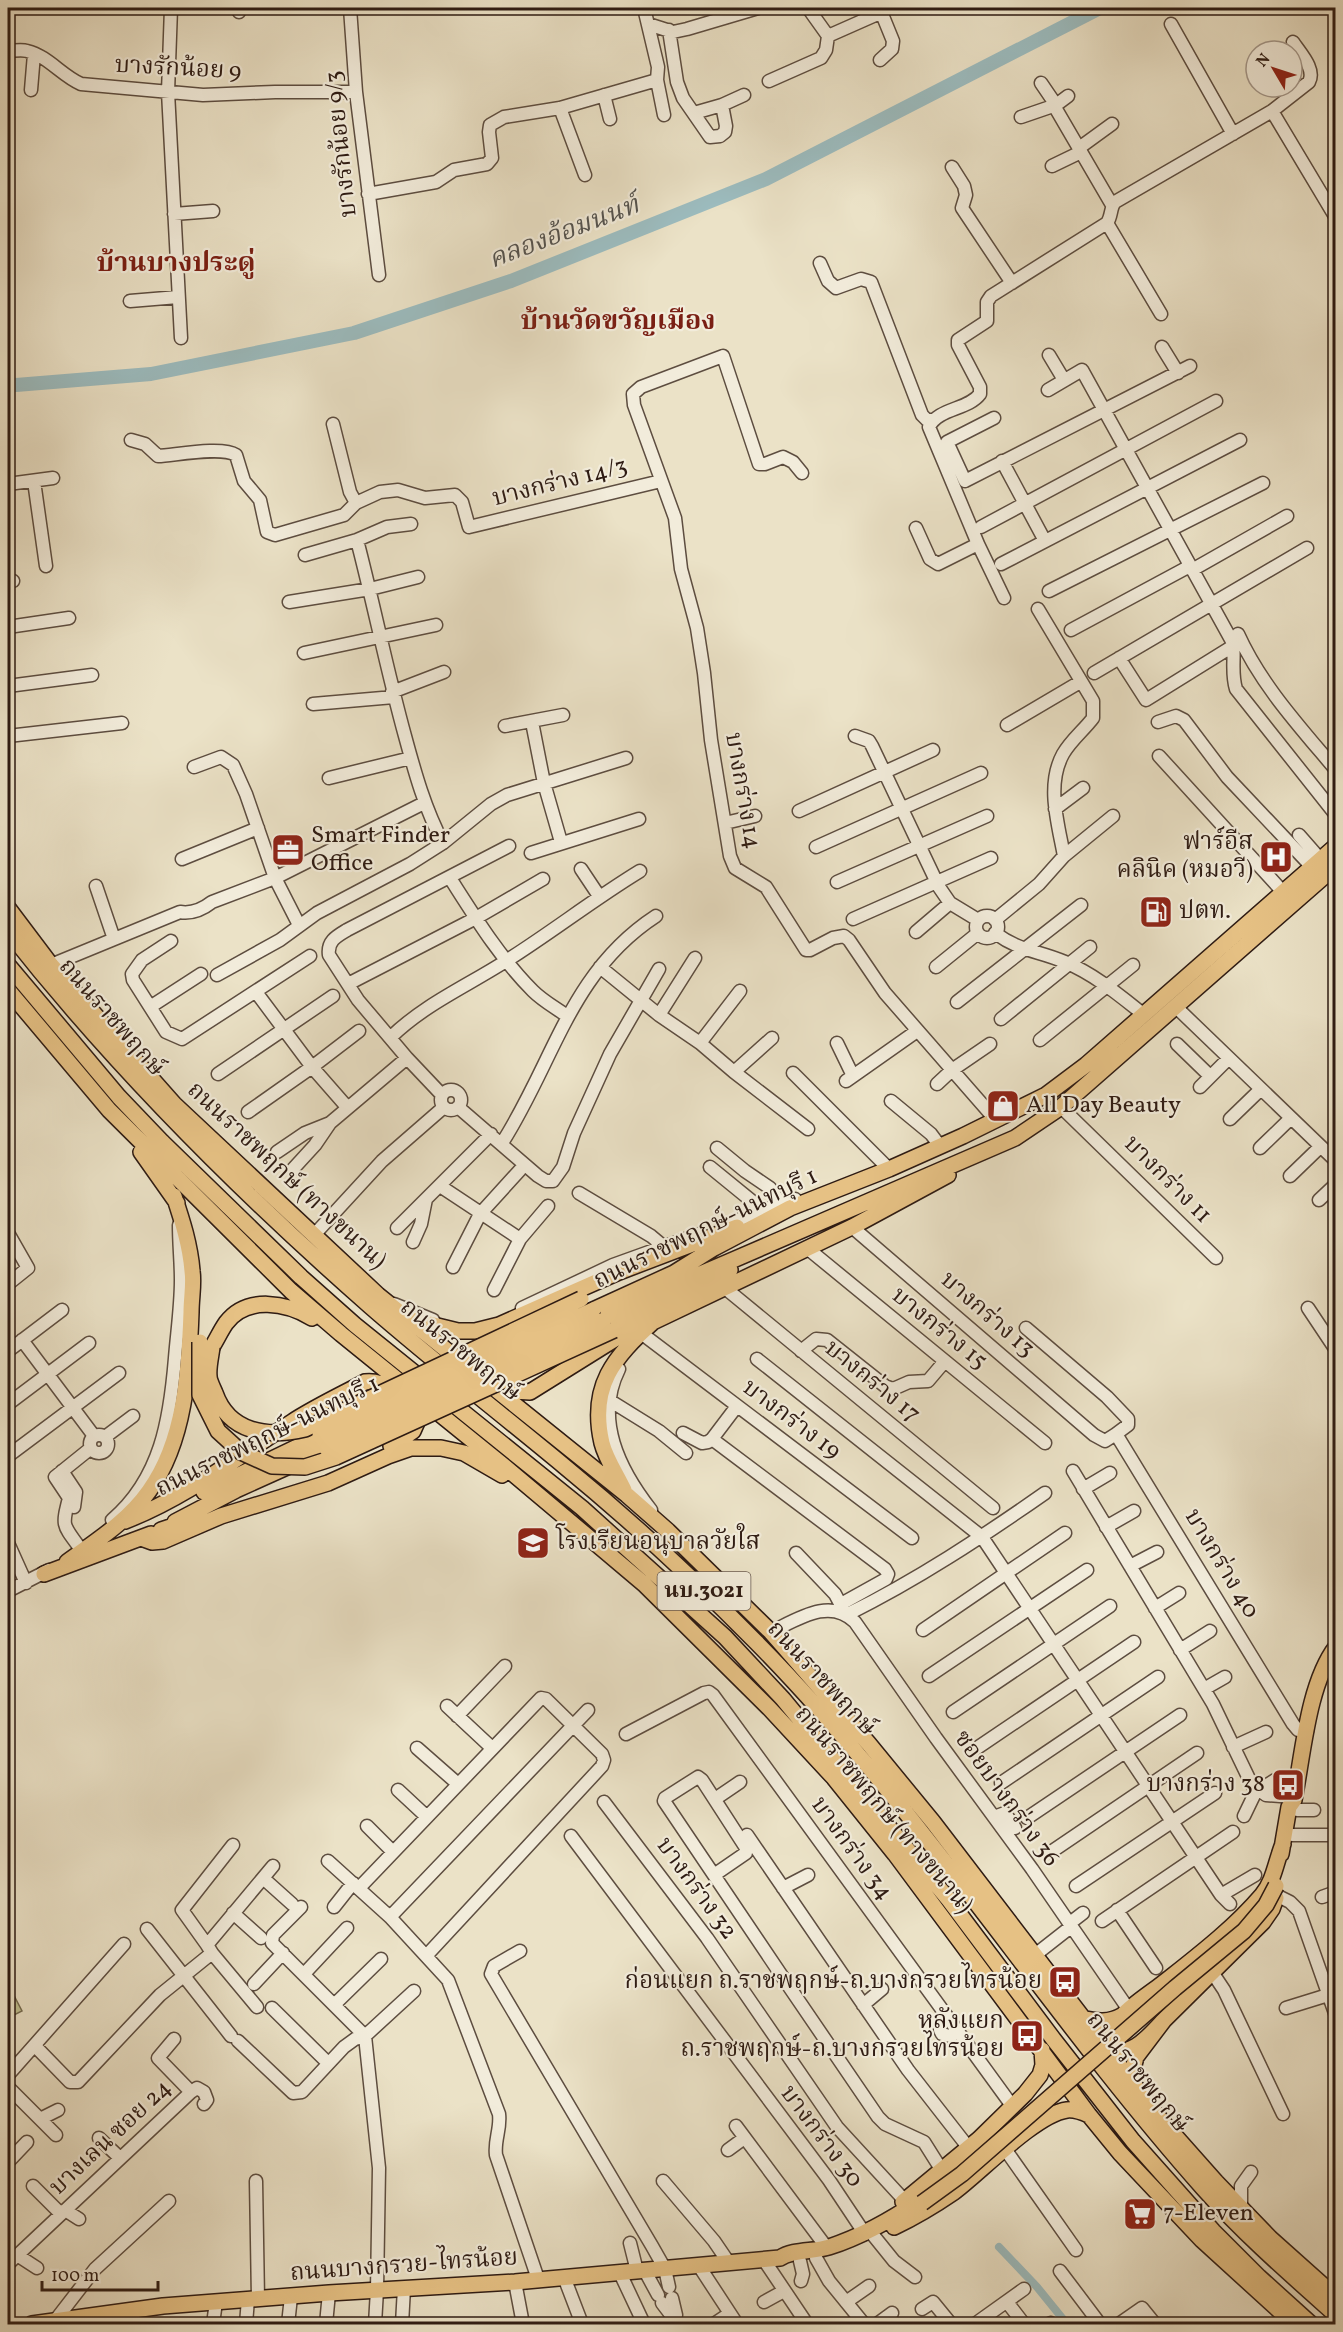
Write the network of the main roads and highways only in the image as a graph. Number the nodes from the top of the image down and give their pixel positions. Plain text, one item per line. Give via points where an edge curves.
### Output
1 (1335, 846) edge
2 (1335, 866) edge
3 (8, 908) edge
4 (8, 931) edge
5 (8, 964) edge
6 (8, 990) edge
7 (109, 1110) junction
8 (210, 1138) junction
9 (1015, 1138) junction
10 (174, 1196) junction
11 (786, 1206) junction
12 (268, 1213) junction
13 (598, 1315) junction
14 (408, 1319) junction
15 (653, 1322) junction
16 (499, 1325) junction
17 (341, 1334) junction
18 (206, 1345) junction
19 (323, 1442) junction
20 (392, 1446) junction
21 (504, 1466) junction
22 (536, 1493) junction
23 (627, 1495) junction
24 (120, 1523) junction
25 (161, 1530) junction
26 (141, 1538) junction
27 (67, 1562) junction
28 (1335, 1647) edge
29 (810, 1676) junction
30 (858, 1752) junction
31 (1287, 1840) junction
32 (895, 1854) junction
33 (1275, 1889) junction
34 (949, 1900) junction
35 (1126, 2013) junction
36 (1082, 2018) junction
37 (1164, 2020) junction
38 (1041, 2048) junction
39 (1134, 2086) junction
40 (1025, 2094) junction
41 (1051, 2115) junction
42 (1089, 2115) junction
43 (1206, 2191) junction
44 (916, 2201) junction
45 (1213, 2231) junction
46 (873, 2232) junction
47 (1270, 2238) junction
48 (821, 2253) junction
49 (780, 2258) junction
50 (1251, 2286) junction
51 (1335, 2296) edge
52 (1335, 2315) edge
53 (101, 2320) edge
54 (32, 2325) edge
55 (1294, 2325) edge
56 (1311, 2325) edge

1 - 11 main road, ถนนราชพฤกษ์-นนทบุรี 1 via 1059,1087 890,1169
2 - 9 main road, ถนนราชพฤกษ์-นนทบุรี 1 via 1061,1107
3 - 8 main road, ถนนราชพฤกษ์ (ทางขนาน) / นบ.3021 via 51,965 174,1104
4 - 12 main road, ถนนราชพฤกษ์ / นบ.3021 via 163,1111
5 - 34 main road, ถนนราชพฤกษ์ / นบ.3021 via 119,1097 300,1277 582,1508 725,1637 783,1699
6 - 7 main road, ถนนราชพฤกษ์ (ทางขนาน) / นบ.3021
7 - 10 main road
7 - 17 main road, ถนนราชพฤกษ์ (ทางขนาน) / นบ.3021 via 291,1291
8 - 12 main road
8 - 14 main road, ถนนราชพฤกษ์ (ทางขนาน) / นบ.3021
9 - 13 main road, ถนนราชพฤกษ์-นนทบุรี 1
9 - 15 main road via 852,1227
10 - 18 main road via 198,1252
10 - 24 main road via 185,1228 192,1272 190,1344 182,1404 164,1468 150,1491
11 - 13 main road, ถนนราชพฤกษ์-นนทบุรี 1
11 - 16 main road
12 - 30 main road, ถนนราชพฤกษ์ / นบ.3021 via 370,1306 672,1560 755,1640
13 - 18 main road, bridge via 284,1434 257,1432 234,1422 219,1406 209,1376
13 - 18 main road, bridge via 336,1457 305,1467 272,1466 241,1452 218,1431 200,1395
13 - 19 main road, ถนนราชพฤกษ์-นนทบุรี 1, bridge
14 - 16 main road via 458,1331
14 - 23 main road, ถนนราชพฤกษ์ (ทางขนาน) / นบ.3021
15 - 16 main road via 615,1339 531,1392 521,1393 504,1385 491,1361 488,1342
15 - 23 main road via 618,1355 606,1376 598,1410 602,1445
17 - 18 main road via 301,1311 276,1303 241,1311
17 - 21 main road, ถนนราชพฤกษ์ (ทางขนาน) / นบ.3021
19 - 25 main road, ถนนราชพฤกษ์-นนทบุรี 1
19 - 27 main road, ถนนราชพฤกษ์-นนทบุรี 1
20 - 21 main road via 413,1440 447,1441
20 - 24 main road via 413,1431 417,1422 385,1384 365,1382 297,1419 175,1499
20 - 25 main road via 255,1502
21 - 22 main road, ถนนราชพฤกษ์ (ทางขนาน) / นบ.3021
22 - 26 main road via 464,1453 411,1448 328,1483 221,1516 164,1541
22 - 32 main road, ถนนราชพฤกษ์ (ทางขนาน) / นบ.3021 via 684,1622 834,1778
23 - 29 main road, ถนนราชพฤกษ์ (ทางขนาน) / นบ.3021 via 771,1632
24 - 27 main road
25 - 26 main road, ถนนราชพฤกษ์-นนทบุรี 1
26 - 27 main road, ถนนราชพฤกษ์-นนทบุรี 1 via 44,1574
28 - 31 main road, ถนนบางกรวย-ไทรน้อย via 1318,1678 1295,1802 1290,1807
29 - 30 main road
29 - 36 main road, ถนนราชพฤกษ์ (ทางขนาน) / นบ.3021 via 933,1822
30 - 43 main road, ถนนราชพฤกษ์ / นบ.3021 via 1071,2029
31 - 33 main road, ถนนบางกรวย-ไทรน้อย
31 - 33 main road, ถนนบางกรวย-ไทรน้อย
31 - 35 main road via 1262,1895 1192,1960
32 - 34 main road
32 - 38 main road, ถนนราชพฤกษ์ (ทางขนาน) / นบ.3021
33 - 37 main road via 1272,1909 1263,1922
33 - 44 main road, ถนนบางกรวย-ไทรน้อย, bridge via 1244,1931 962,2174
34 - 45 main road, ถนนราชพฤกษ์ / นบ.3021 via 1133,2141
35 - 36 main road via 1097,2022
35 - 37 main road via 1113,2033 1117,2045 1125,2049 1141,2044
36 - 39 main road, ถนนราชพฤกษ์ (ทางขนาน) / นบ.3021
37 - 39 main road via 1136,2057
38 - 40 main road via 1044,2065
38 - 42 main road, ถนนราชพฤกษ์ (ทางขนาน) / นบ.3021
39 - 47 main road, ถนนราชพฤกษ์ (ทางขนาน) / นบ.3021
40 - 41 main road via 1043,2084 1056,2089 1059,2103
40 - 44 main road via 946,2165
41 - 42 main road via 1067,2110
41 - 46 main road via 954,2192 913,2218
42 - 50 main road, ถนนราชพฤกษ์ (ทางขนาน) / นบ.3021 via 1202,2240
43 - 47 main road
43 - 52 main road, ถนนราชพฤกษ์ / นบ.3021 via 1259,2247
44 - 46 main road, ถนนบางกรวย-ไทรน้อย
45 - 50 main road
45 - 56 main road, ถนนราชพฤกษ์ / นบ.3021
46 - 48 main road, ถนนบางกรวย-ไทรน้อย via 859,2243
47 - 51 main road, ถนนราชพฤกษ์ (ทางขนาน) / นบ.3021
48 - 49 main road, ถนนบางกรวย-ไทรน้อย via 787,2254
48 - 49 main road, ถนนบางกรวย-ไทรน้อย via 788,2262
49 - 53 main road, ถนนบางกรวย-ไทรน้อย via 515,2282 163,2306
50 - 55 main road, ถนนราชพฤกษ์ (ทางขนาน) / นบ.3021
53 - 54 main road, ถนนบางกรวย-ไทรน้อย

